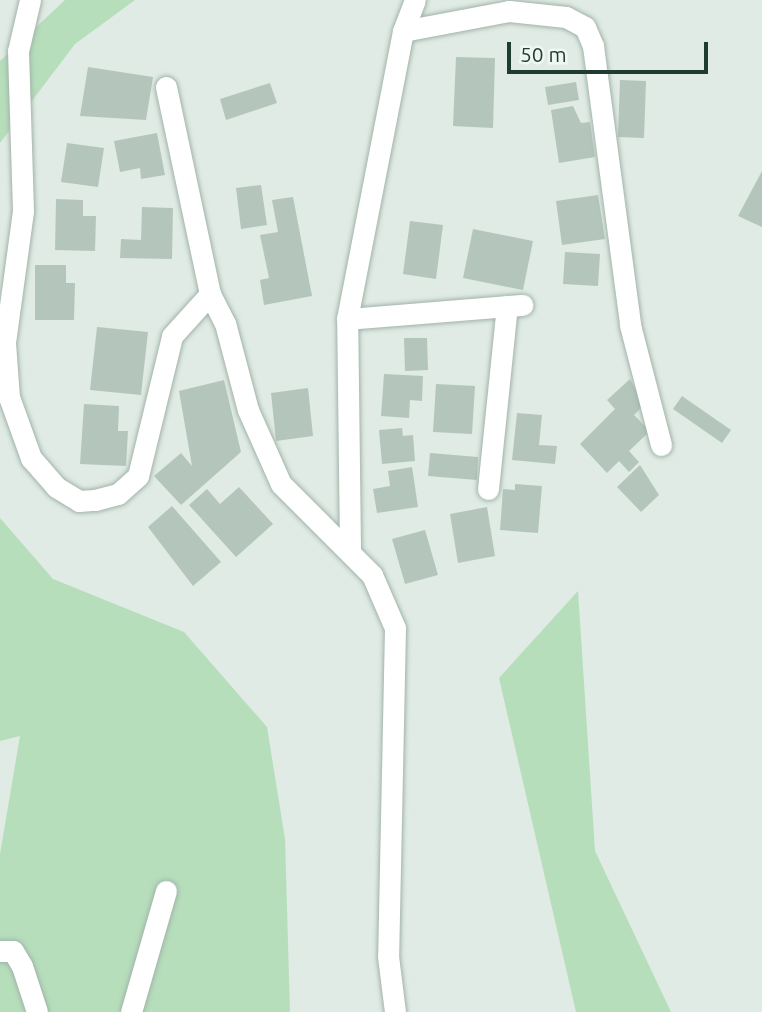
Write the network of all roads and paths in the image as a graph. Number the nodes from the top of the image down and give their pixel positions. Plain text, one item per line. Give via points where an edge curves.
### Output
1 (30, 0) edge
2 (415, 0) edge
3 (403, 31) junction
4 (166, 87) dead end
5 (211, 294) junction
6 (347, 319) junction
7 (661, 445) dead end
8 (488, 489) dead end
9 (350, 549) junction
10 (166, 891) dead end
11 (0, 951) edge
12 (37, 1012) edge
13 (131, 1012) edge
14 (394, 1012) edge

1 - 5 street via 18,51 23,211 5,343 9,397 31,458 56,487 79,501 95,500 118,494 138,476 172,336
2 - 3 street
3 - 6 street
3 - 7 street via 509,11 566,17 584,27 593,46 630,325
4 - 5 street
5 - 9 street via 225,323 247,410 281,484
6 - 8 street via 514,306
6 - 9 street
9 - 14 street via 372,575 395,628 388,957
10 - 13 street
11 - 12 street via 13,951 31,983

